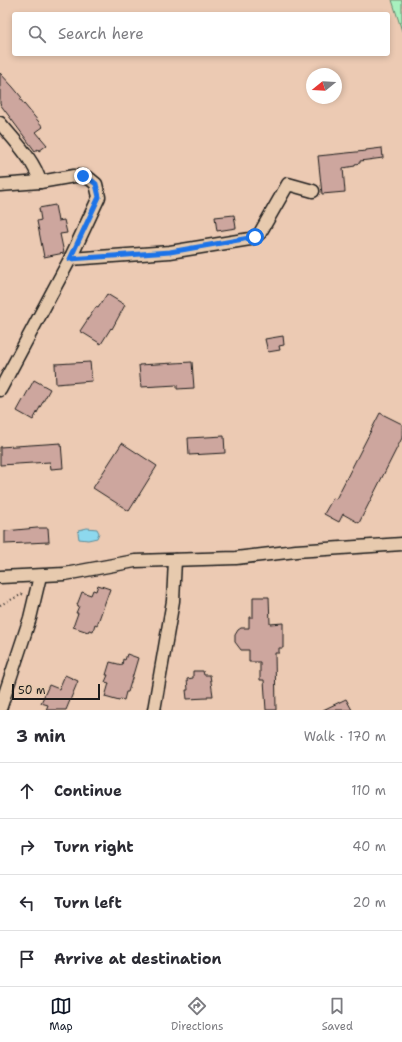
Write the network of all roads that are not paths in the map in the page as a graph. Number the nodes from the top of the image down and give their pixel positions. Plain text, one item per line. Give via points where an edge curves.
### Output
1 (0, 123) edge
2 (40, 182) junction
3 (0, 185) edge
4 (313, 191) dead end
5 (70, 259) junction
6 (0, 390) edge
7 (402, 544) edge
8 (175, 560) junction
9 (0, 577) edge
10 (38, 582) junction
11 (0, 709) edge
12 (154, 710) edge

1 - 2 street via 32,164
2 - 3 street
2 - 5 street via 83,176 96,184 99,197
4 - 5 street via 288,184 260,233 250,239 170,252
5 - 6 street
7 - 8 street via 236,558
8 - 10 street via 135,561 65,574
8 - 12 street via 173,601
9 - 10 street
10 - 11 street via 30,618

